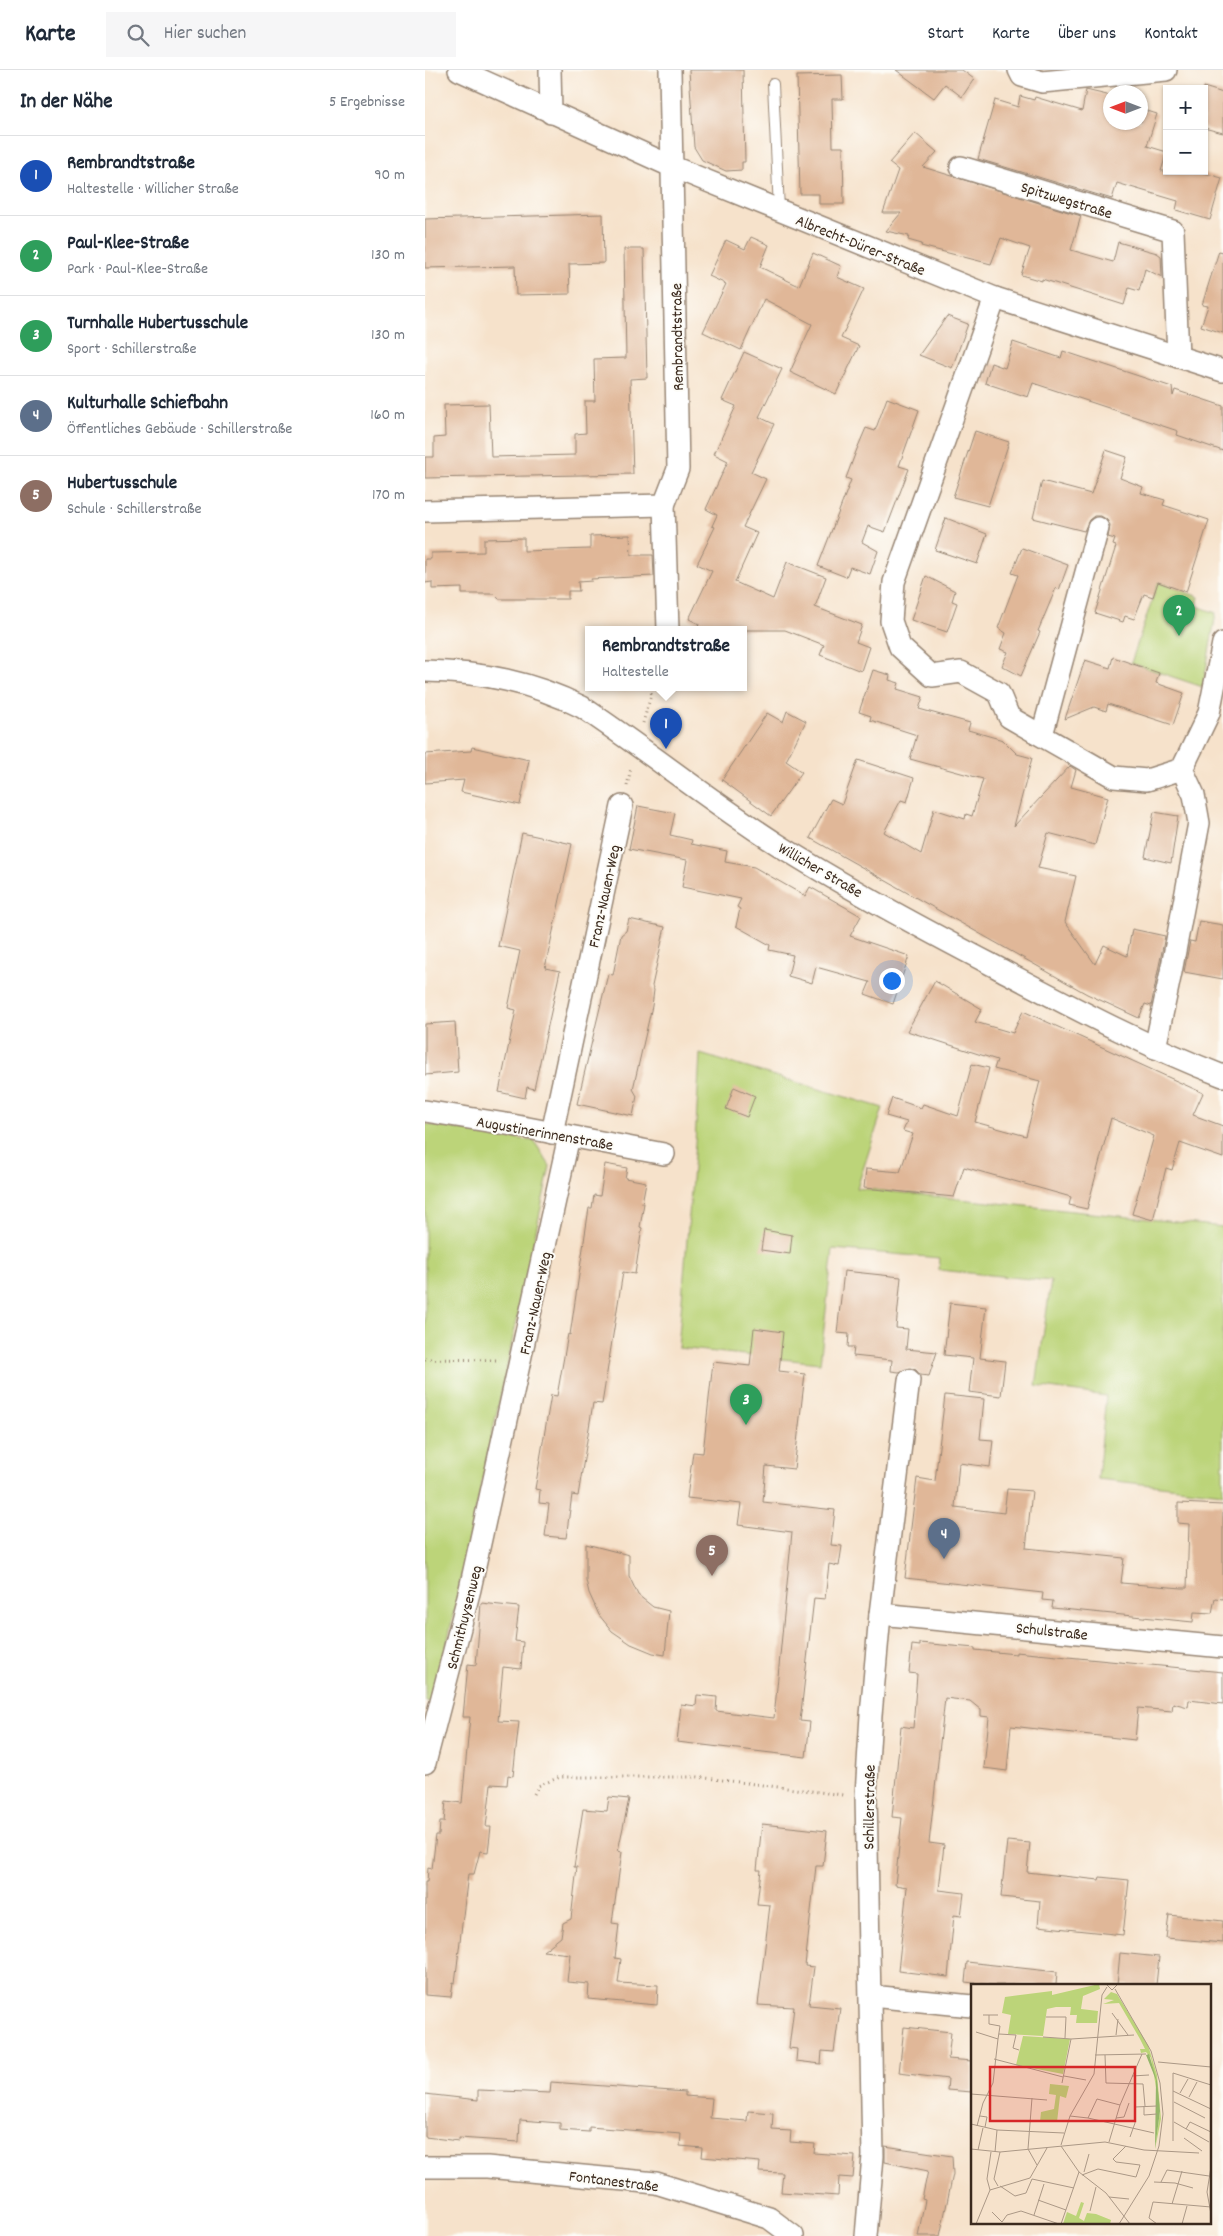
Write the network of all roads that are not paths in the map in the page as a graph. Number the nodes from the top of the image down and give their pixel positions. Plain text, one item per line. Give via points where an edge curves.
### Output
1 (459, 70) edge
2 (550, 70) edge
3 (670, 70) edge
4 (1019, 70) edge
5 (1165, 70) edge
6 (773, 84) dead end
7 (551, 113) junction
8 (673, 167) junction
9 (961, 167) dead end
10 (779, 210) junction
11 (995, 298) junction
12 (1178, 357) junction
13 (1223, 371) edge
14 (663, 505) junction
15 (425, 511) edge
16 (1098, 528) dead end
17 (668, 626) edge
18 (1223, 642) edge
19 (425, 672) edge
20 (1042, 735) junction
21 (1182, 769) junction
22 (622, 806) road end
23 (1155, 1048) junction
24 (1223, 1076) edge
25 (425, 1111) edge
26 (561, 1134) junction
27 (664, 1154) dead end
28 (909, 1380) dead end
29 (497, 1471) joint
30 (880, 1614) junction
31 (1223, 1648) edge
32 (425, 1762) edge
33 (871, 1996) junction
34 (971, 2006) edge
35 (425, 2167) edge
36 (793, 2236) edge
37 (866, 2236) edge

1 - 7 street, Albrecht-Dürer-Straße
2 - 7 street
3 - 8 street, Rembrandtstraße
4 - 5 street via 1023,76 1042,82
6 - 10 lane
7 - 8 street, Albrecht-Dürer-Straße
8 - 10 street, Albrecht-Dürer-Straße
8 - 14 street, Rembrandtstraße via 678,469
9 - 12 street, Spitzwegstraße via 1173,231
10 - 11 street, Albrecht-Dürer-Straße
11 - 12 street, Albrecht-Dürer-Straße
11 - 20 street via 893,582 891,621 899,646 932,676 961,672 969,676 999,693 1009,717
12 - 13 street, Albrecht-Dürer-Straße
14 - 15 street
14 - 17 street, Rembrandtstraße
16 - 20 street
18 - 21 street via 1209,713
19 - 23 street, Willicher Straße via 523,682 582,707 794,854 941,938
20 - 21 street via 1114,777 1147,780
21 - 23 street via 1193,795 1199,823
22 - 26 street, Franz-Nauen-Weg
23 - 24 street, Willicher Straße
25 - 26 street, Augustinerinnenstraße
26 - 27 street, Augustinerinnenstraße
26 - 29 street, Franz-Nauen-Weg via 522,1360
28 - 30 street, Schillerstraße
29 - 32 street, Schmithuysenweg via 454,1656
30 - 31 street, Schulstraße
30 - 33 street, Schillerstraße via 866,1795
33 - 34 street
33 - 37 street, Schillerstraße via 873,2156
35 - 36 street, Fontanestraße via 487,2167 656,2183 769,2218

